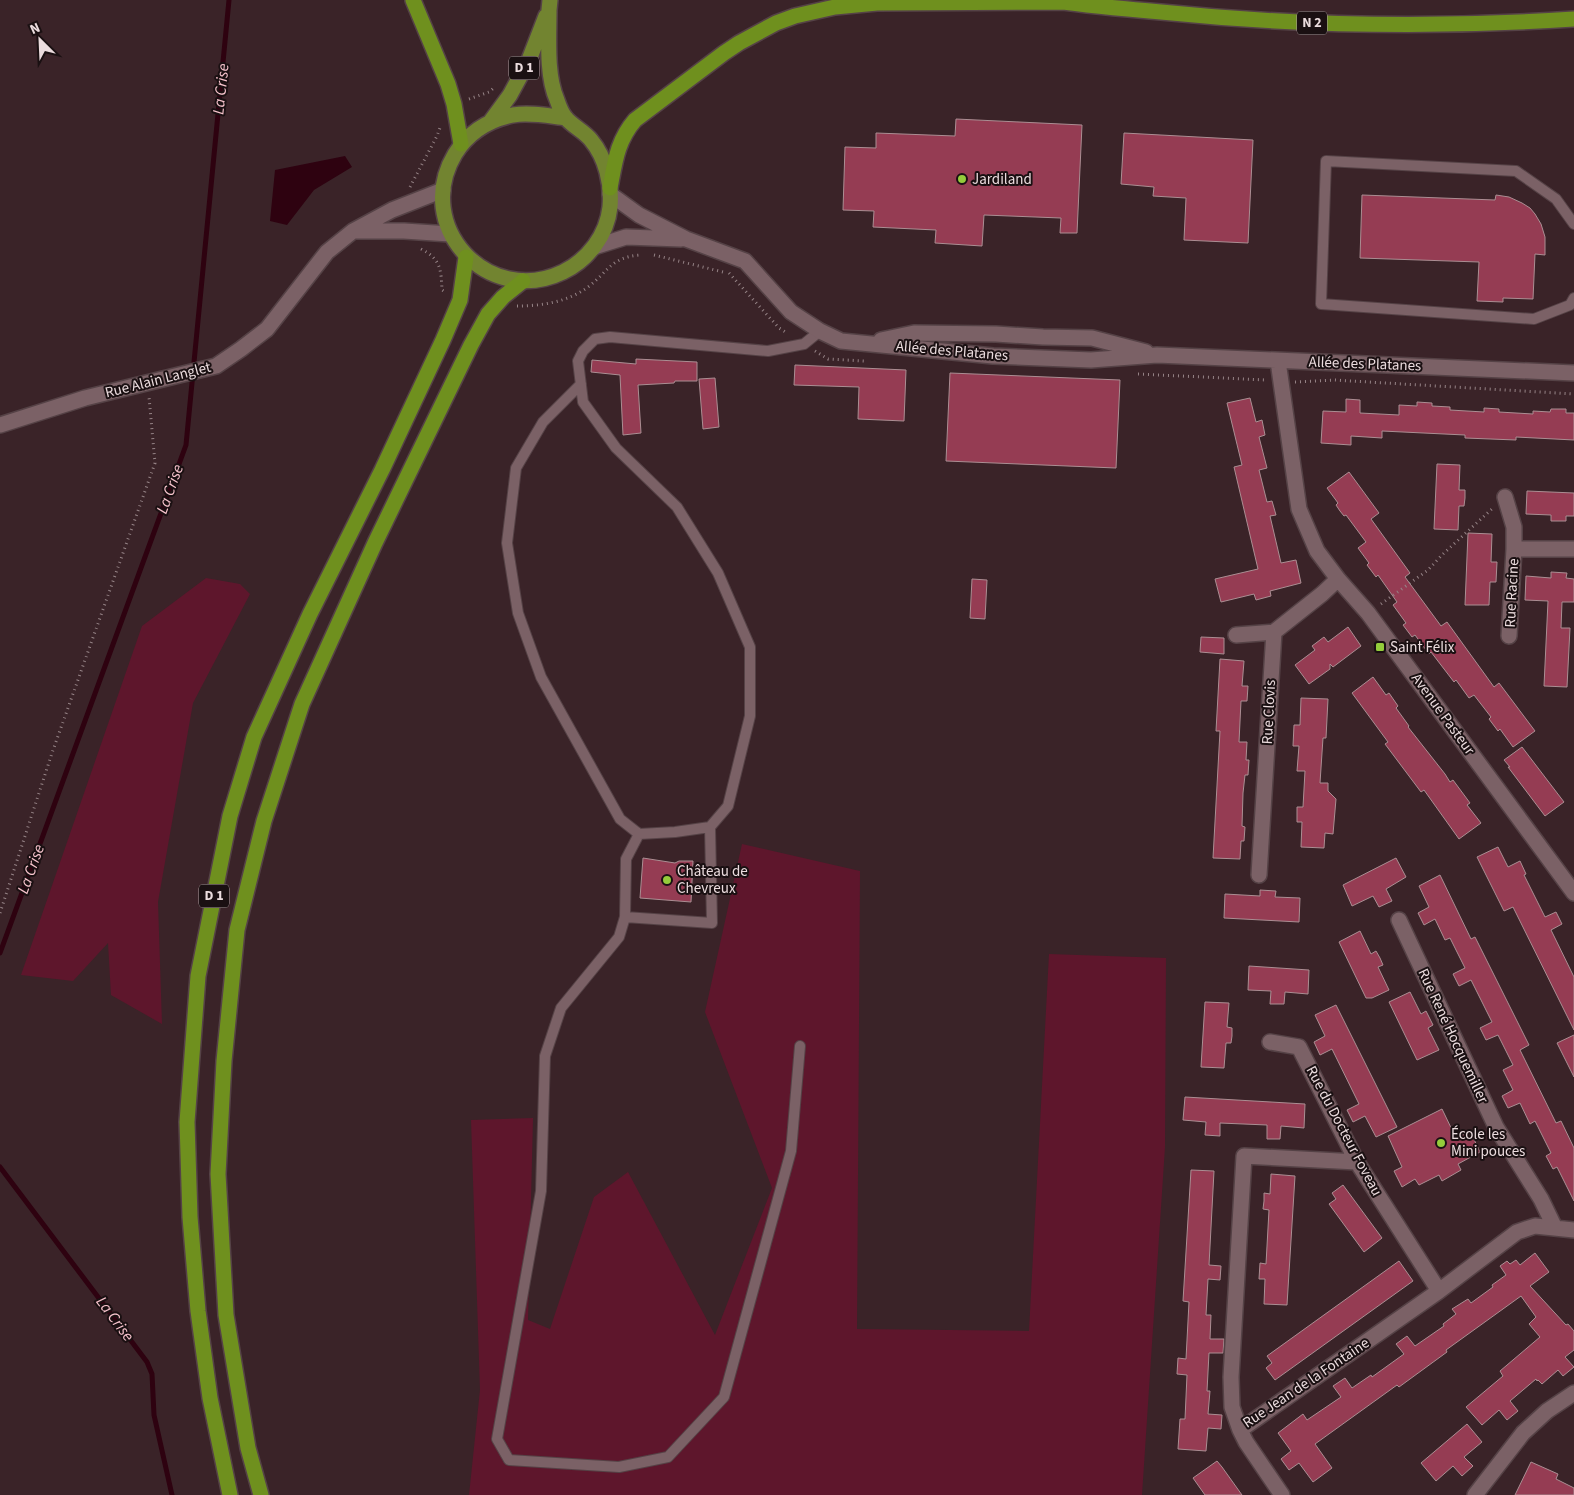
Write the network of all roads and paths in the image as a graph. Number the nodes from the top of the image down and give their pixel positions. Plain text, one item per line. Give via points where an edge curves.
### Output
1 (413, 0) edge
2 (1059, 1) edge
3 (549, 5) edge
4 (1574, 19) edge
5 (496, 86) dead end
6 (454, 104) junction
7 (566, 118) junction
8 (491, 121) junction
9 (461, 144) junction
10 (443, 190) junction
11 (610, 191) junction
12 (404, 205) junction
13 (1574, 224) edge
14 (353, 231) junction
15 (410, 231) junction
16 (450, 234) junction
17 (686, 239) junction
18 (594, 247) junction
19 (651, 254) dead end
20 (643, 255) dead end
21 (466, 257) junction
22 (523, 281) junction
23 (1574, 298) edge
24 (460, 300) junction
25 (516, 306) dead end
26 (820, 331) junction
27 (868, 343) junction
28 (804, 344) junction
29 (1157, 355) junction
30 (868, 361) dead end
31 (1278, 361) junction
32 (1132, 374) dead end
33 (1574, 374) edge
34 (148, 383) junction
35 (1280, 383) junction
36 (581, 384) junction
37 (1574, 394) edge
38 (0, 425) edge
39 (1505, 497) joint
40 (1514, 549) junction
41 (1574, 549) edge
42 (1338, 579) junction
43 (1368, 613) junction
44 (1274, 632) junction
45 (1236, 635) dead end
46 (1510, 636) dead end
47 (710, 827) junction
48 (639, 834) junction
49 (1259, 875) dead end
50 (1574, 893) edge
51 (0, 912) edge
52 (625, 917) junction
53 (1399, 920) dead end
54 (1270, 1042) dead end
55 (800, 1046) dead end
56 (1357, 1162) junction
57 (1554, 1228) junction
58 (1574, 1230) edge
59 (1439, 1291) junction
60 (1574, 1393) edge
61 (1240, 1430) junction
62 (230, 1495) edge
63 (261, 1495) edge
64 (1282, 1495) edge
65 (1475, 1495) edge

1 - 6 highway
2 - 4 highway, N 2 via 1206,17 1344,24 1476,24
2 - 11 highway via 858,4 816,11 776,23 724,53 635,120 617,150
3 - 7 main road, D 1 via 551,84
3 - 8 main road, D 1 via 529,60
5 - 6 path via 489,92
6 - 9 highway
6 - 12 path via 445,114 438,136 406,195
7 - 8 main road via 514,114
7 - 11 main road via 597,148 605,164
8 - 9 main road
9 - 10 main road via 449,165
10 - 12 street, Rue Alain Langlet
10 - 16 main road
11 - 17 street, Allée des Platanes via 640,214
11 - 18 main road via 607,222
12 - 14 street, Rue Alain Langlet
13 - 23 lane via 1556,198 1516,171 1326,161 1321,304 1534,319 1570,305
14 - 15 street
14 - 34 street, Rue Alain Langlet via 326,252 267,329 241,349 216,366
15 - 16 street
15 - 24 path via 415,246 431,254 441,269 442,290
16 - 21 main road
17 - 18 street, Allée des Platanes via 626,237
17 - 26 street, Allée des Platanes via 745,261 791,312
18 - 22 main road via 574,266 550,278
19 - 28 path via 730,273 780,328
20 - 25 path via 626,256 588,287 561,300
21 - 22 main road via 483,270 502,278
21 - 24 highway, D 1
22 - 63 highway, D 1 via 488,314 471,345 375,543 302,704 264,821 237,930 224,1061 218,1174 226,1315 248,1448
24 - 62 highway, D 1 via 254,737 230,816 198,976 187,1122 190,1217 210,1398
26 - 27 street, Allée des Platanes via 841,341
26 - 28 lane
27 - 29 street, Allée des Platanes via 993,356 1091,360
27 - 29 street, Allée des Platanes via 914,333 996,334 1092,338
28 - 30 path via 828,360
28 - 36 lane via 768,351 595,338 578,361
29 - 31 street, Allée des Platanes
31 - 33 street, Allée des Platanes
31 - 35 street, Avenue Pasteur
32 - 35 path
34 - 38 street, Rue Alain Langlet via 85,398
34 - 51 path via 155,463 52,753
35 - 37 path via 1334,380
35 - 42 street, Avenue Pasteur via 1299,509 1317,551
36 - 47 lane via 583,402 616,448 678,507 718,573 750,647 750,716 728,806
36 - 48 lane via 543,422 516,468 507,543 518,613 541,678 620,819
39 - 40 street, Rue Racine via 1514,527
39 - 43 path via 1428,570
40 - 41 street, Rue Racine
40 - 46 street, Rue Racine
42 - 43 street, Avenue Pasteur
42 - 44 street
43 - 50 street, Avenue Pasteur
44 - 45 street
44 - 49 street, Rue Clovis
47 - 48 lane
47 - 52 lane via 712,923
48 - 52 lane via 626,859
52 - 55 lane via 619,937 561,1008 545,1056 541,1191 496,1439 509,1460 619,1466 668,1457 724,1397 791,1152
53 - 57 street, Rue René Hocquemiller via 1496,1127 1541,1199
54 - 56 street, Rue du Docteur Foveau via 1299,1047
56 - 59 street, Rue du Docteur Foveau
56 - 61 street, Rue Jean de la Fontaine via 1244,1156 1231,1377 1232,1407
57 - 58 street, Rue Jean de la Fontaine
57 - 59 street, Rue Jean de la Fontaine via 1535,1226 1517,1232
59 - 61 street, Rue Jean de la Fontaine
60 - 65 street via 1523,1433
61 - 64 street

